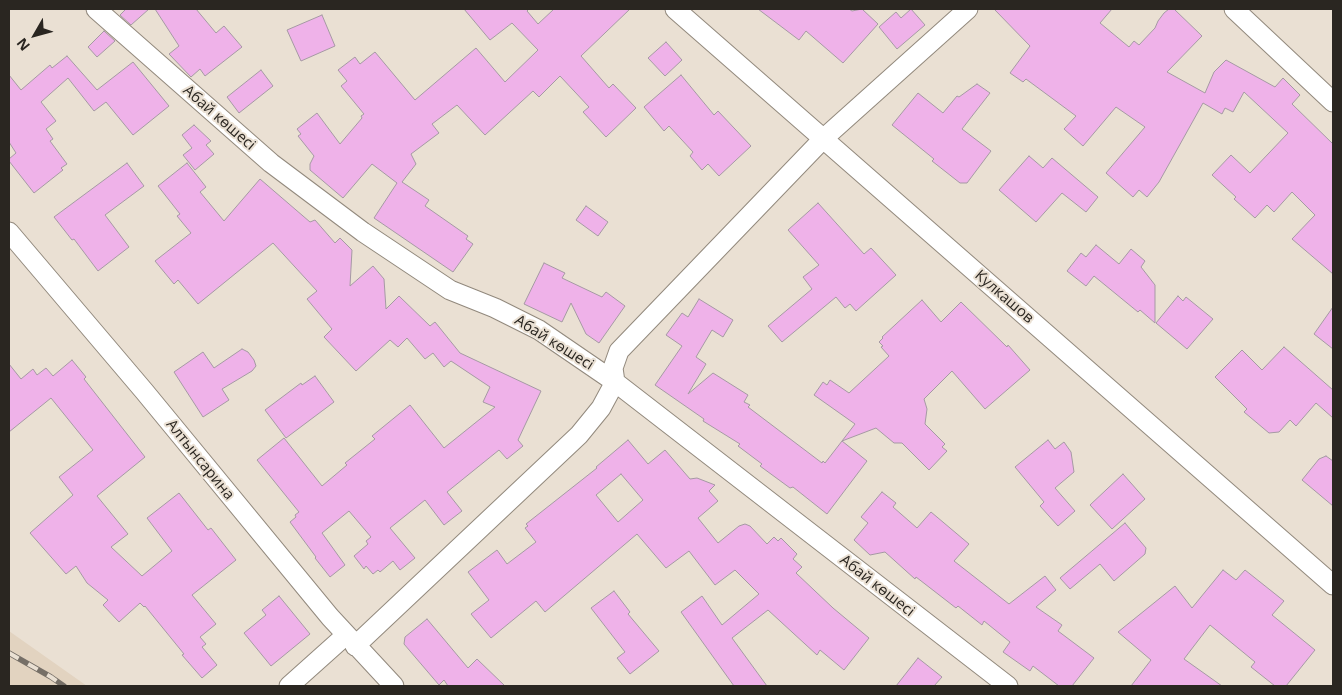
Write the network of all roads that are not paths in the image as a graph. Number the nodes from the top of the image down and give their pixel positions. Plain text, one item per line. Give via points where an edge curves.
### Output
1 (96, 9) edge
2 (675, 9) edge
3 (968, 9) edge
4 (1234, 9) edge
5 (1333, 102) edge
6 (823, 139) junction
7 (9, 232) edge
8 (615, 382) junction
9 (1333, 585) edge
10 (351, 640) junction
11 (289, 686) edge
12 (394, 686) edge
13 (1008, 686) edge

1 - 8 street, Абай көшесі via 271,163 363,232 450,290 538,330
2 - 6 street, Кулкашов
3 - 6 street
4 - 5 street
6 - 8 street via 619,351 613,368
6 - 9 street, Кулкашов
7 - 10 street, Алтынсарина
8 - 10 street via 601,408 579,435
8 - 13 street, Абай көшесі
10 - 11 street
10 - 12 street, Алтынсарина

